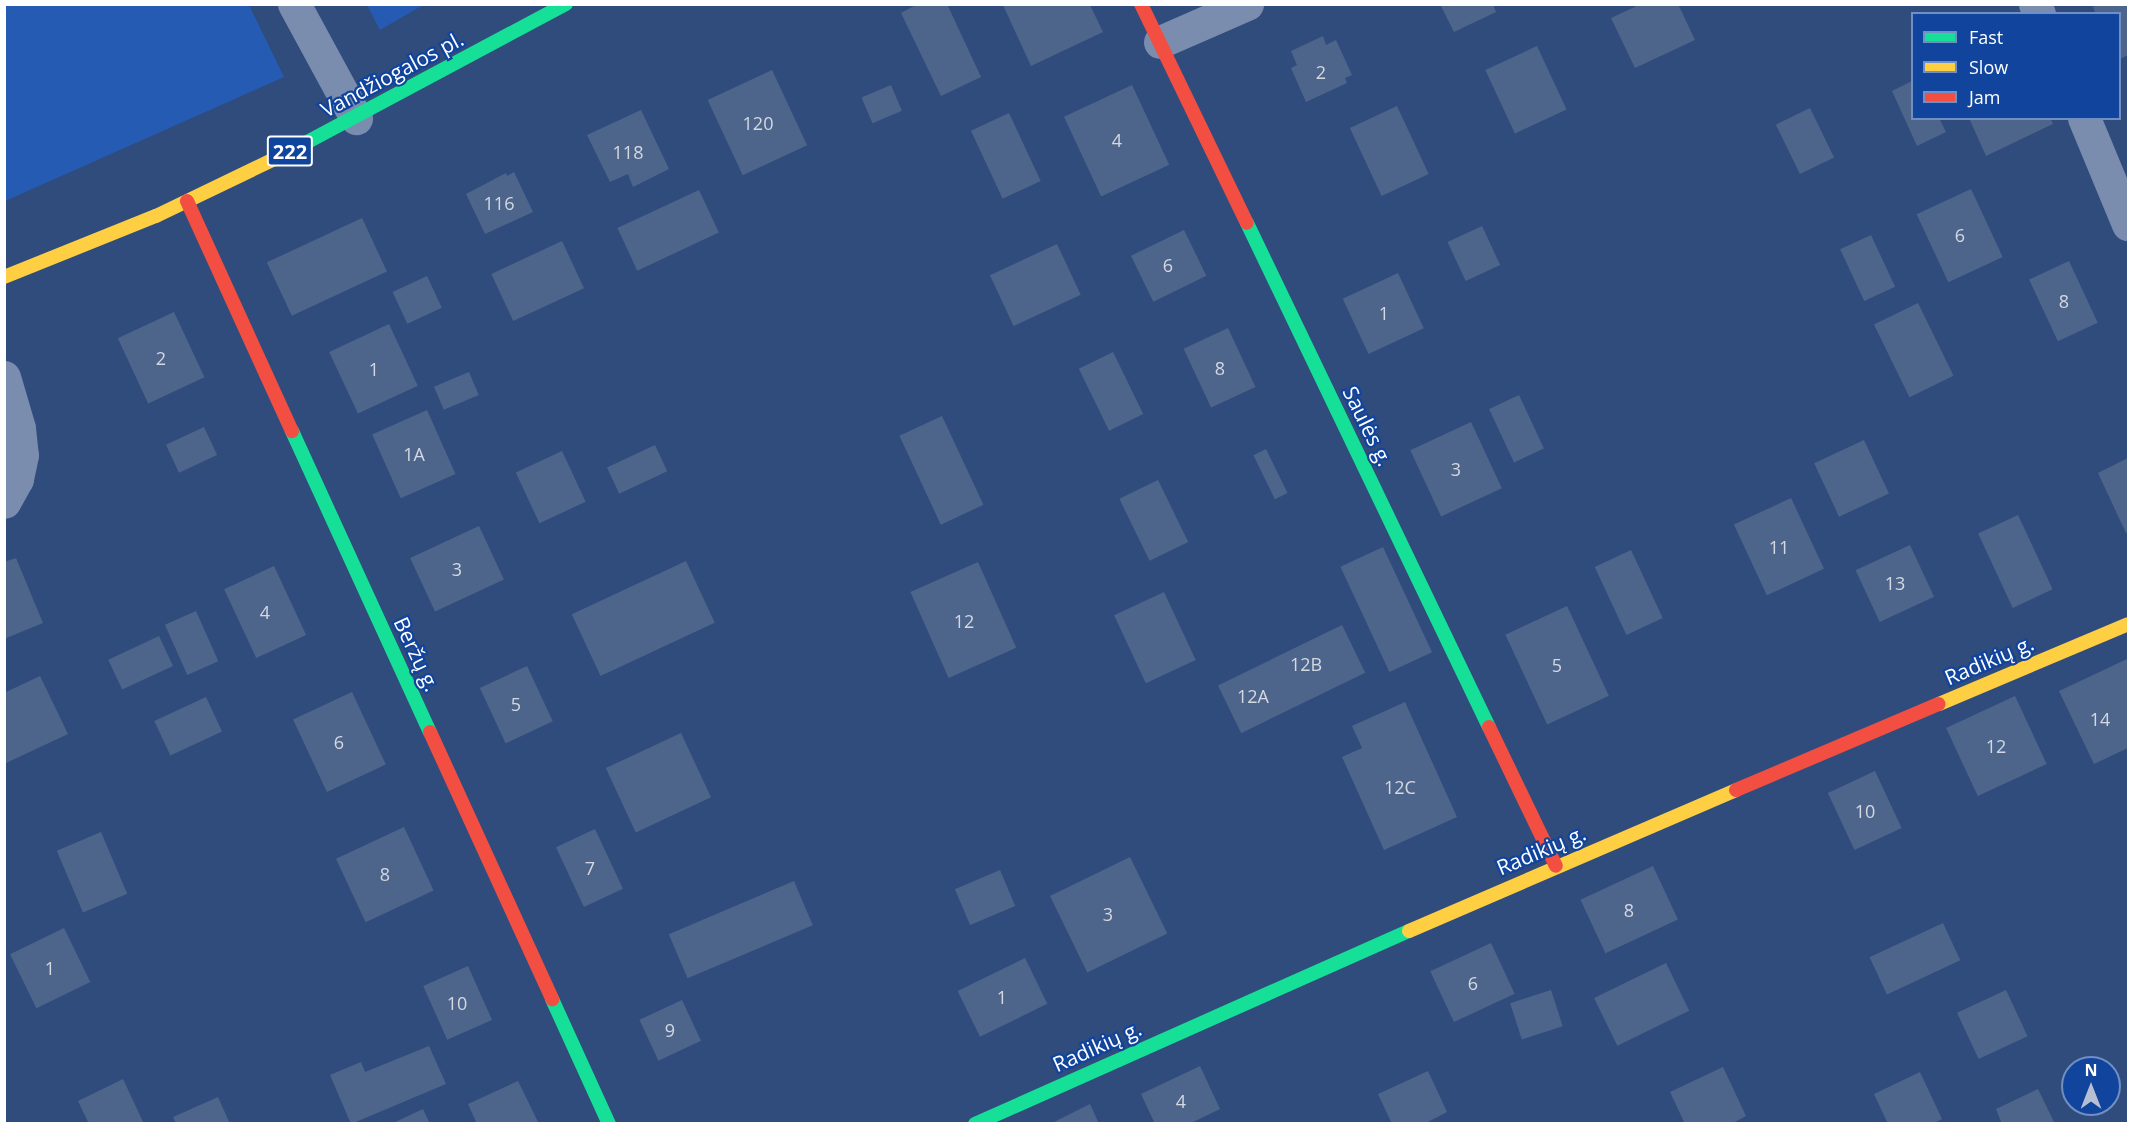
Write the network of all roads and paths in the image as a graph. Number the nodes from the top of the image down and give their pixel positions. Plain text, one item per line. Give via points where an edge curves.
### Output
1 (294, 4) edge
2 (566, 4) edge
3 (1141, 4) edge
4 (1247, 4) edge
5 (1160, 42) junction
6 (356, 118) junction
7 (2085, 120) edge
8 (186, 201) junction
9 (2128, 224) edge
10 (4, 277) edge
11 (4, 377) edge
12 (4, 502) edge
13 (2128, 624) edge
14 (1556, 866) junction
15 (609, 1124) edge
16 (975, 1124) edge

1 - 6 street
2 - 6 street, Vandžiogalos pl. / 222
3 - 5 street, Saulės g.
4 - 5 street
5 - 14 street, Saulės g.
6 - 8 street, Vandžiogalos pl. / 222
7 - 9 street
8 - 10 street, Vandžiogalos pl. / 222
8 - 15 street, Beržų g.
11 - 12 street via 19,428 21,455 17,479
13 - 14 street, Radikių g.
14 - 16 street, Radikių g.

